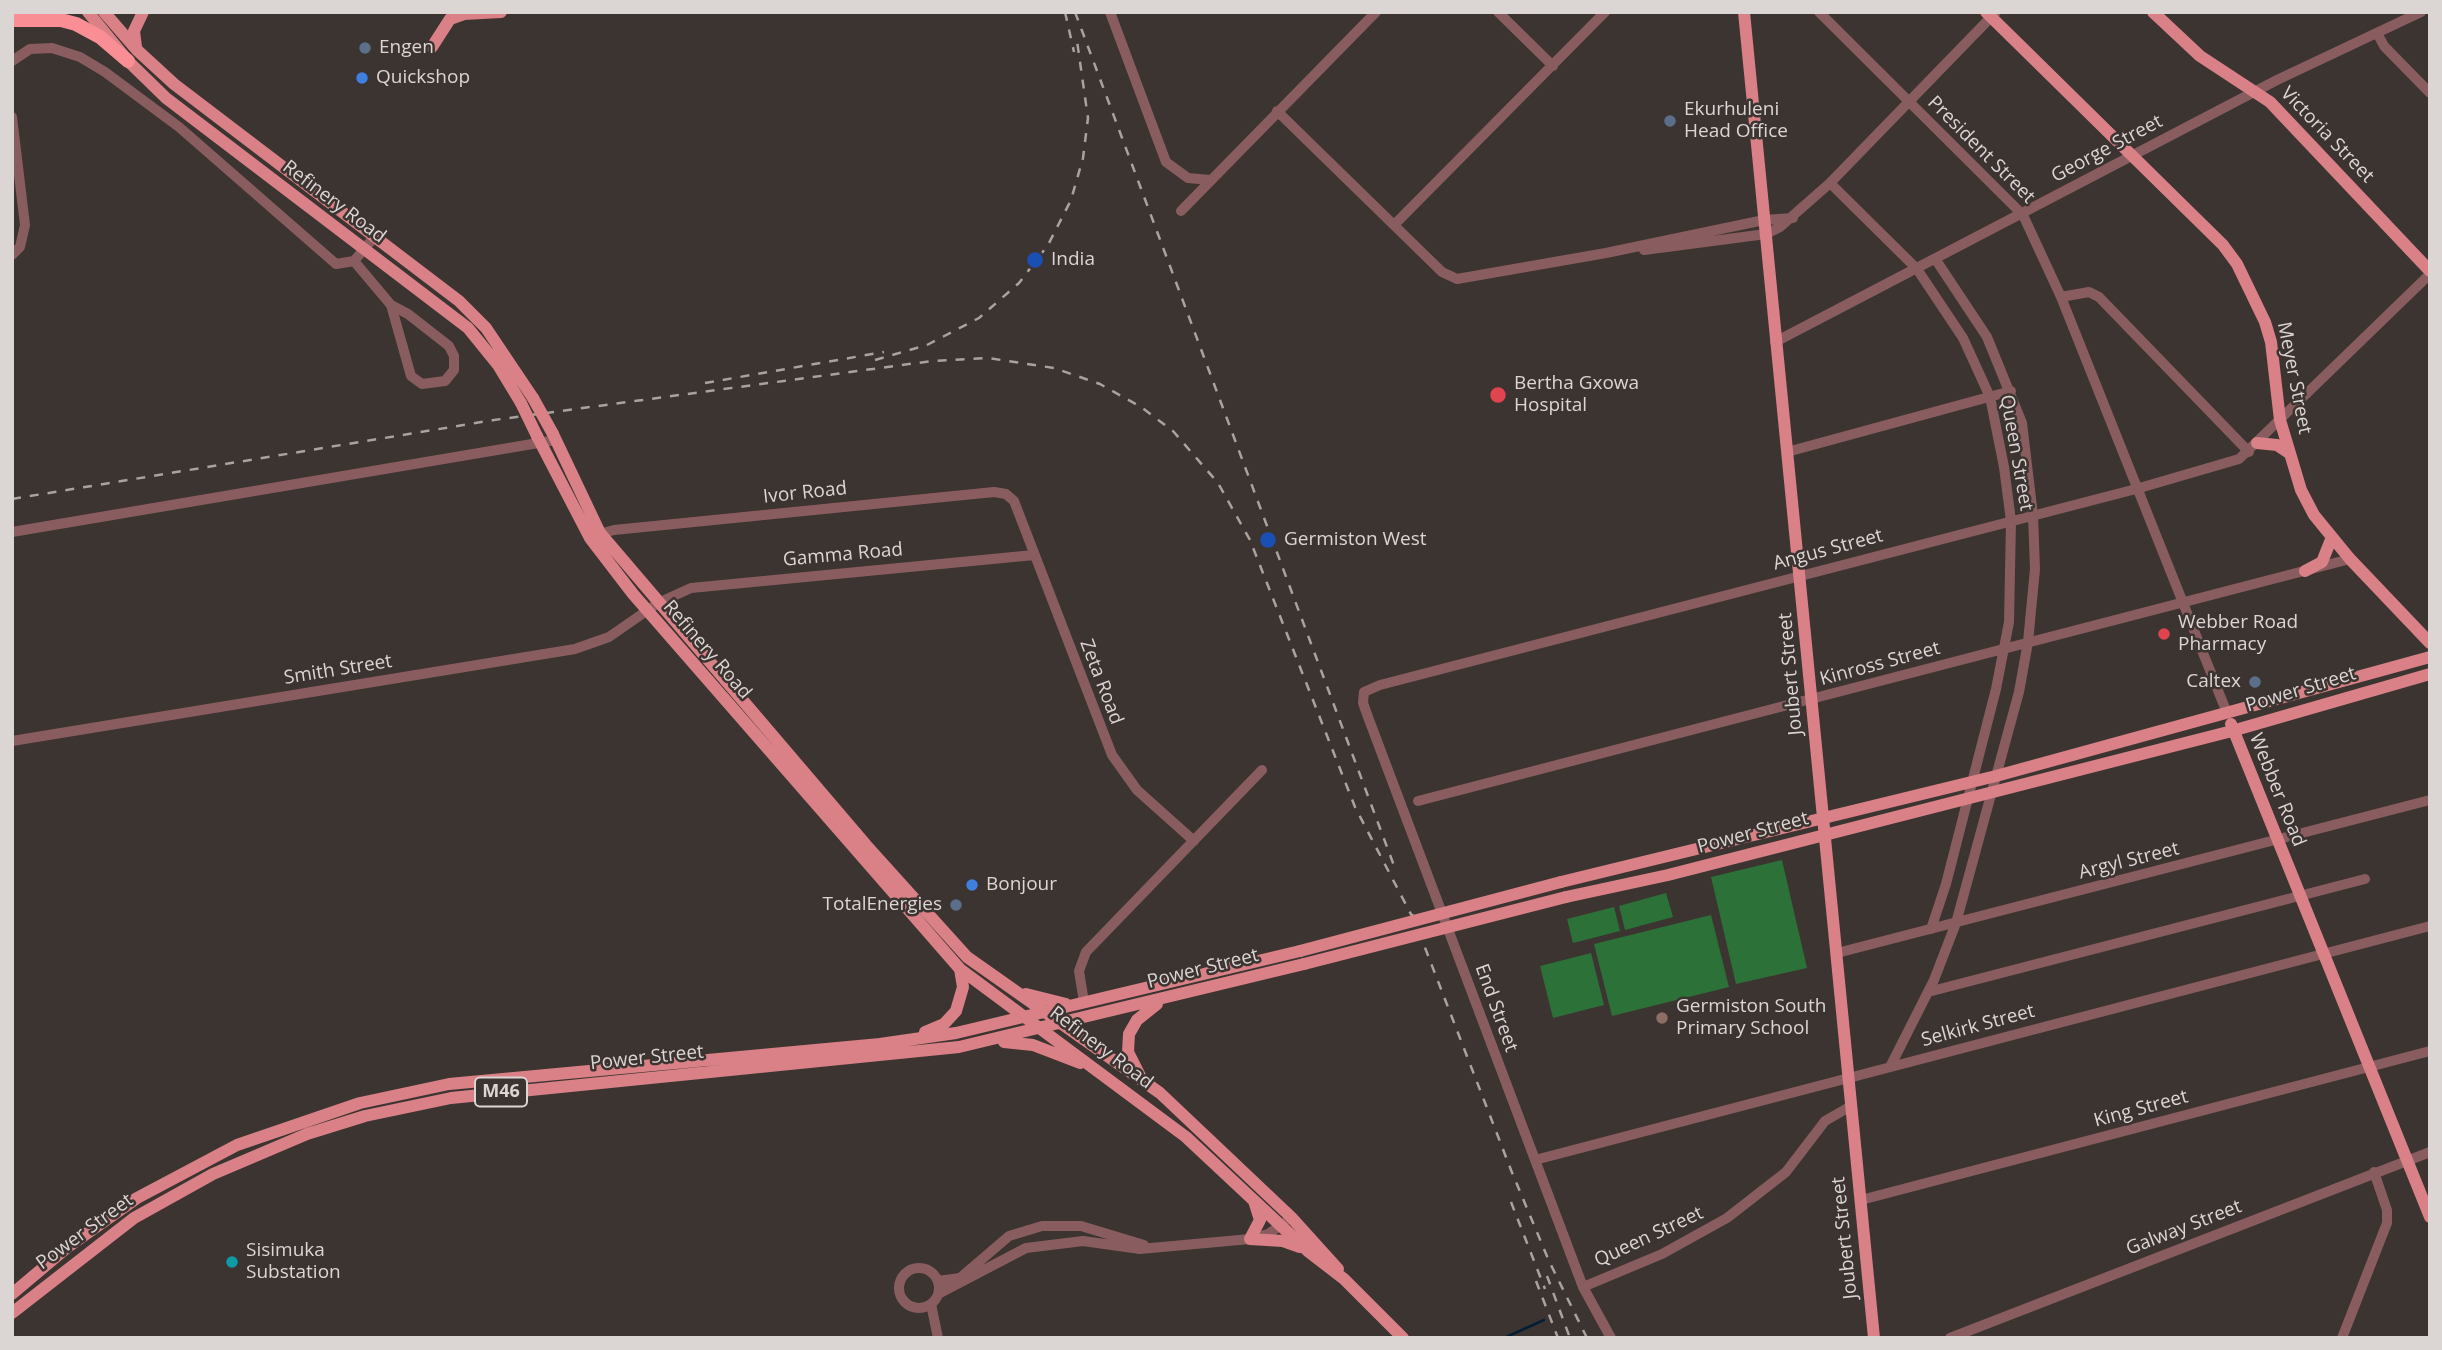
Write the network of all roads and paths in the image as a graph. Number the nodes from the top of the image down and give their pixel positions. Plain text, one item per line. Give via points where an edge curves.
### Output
1 (62, 12) edge
2 (88, 12) edge
3 (104, 12) edge
4 (143, 12) edge
5 (501, 12) edge
6 (1110, 12) edge
7 (1376, 12) edge
8 (1498, 12) edge
9 (1605, 12) edge
10 (1744, 12) edge
11 (1819, 12) edge
12 (2153, 12) edge
13 (2421, 12) edge
14 (56, 13) edge
15 (1991, 14) edge
16 (12, 20) edge
17 (2377, 33) junction
18 (432, 47) dead end
19 (17, 53) edge
20 (132, 55) junction
21 (12, 61) edge
22 (1553, 66) junction
23 (2255, 92) junction
24 (2430, 93) edge
25 (1909, 103) junction
26 (1277, 111) junction
27 (12, 117) edge
28 (2132, 155) junction
29 (1210, 180) junction
30 (1830, 183) junction
31 (1181, 211) dead end
32 (2023, 215) junction
33 (1793, 218) junction
34 (1764, 220) junction
35 (1394, 225) junction
36 (1766, 234) junction
37 (376, 235) junction
38 (365, 250) junction
39 (1606, 253) junction
40 (12, 254) edge
41 (1936, 260) junction
42 (354, 261) junction
43 (1917, 269) junction
44 (2430, 272) edge
45 (2061, 297) junction
46 (391, 305) junction
47 (486, 327) junction
48 (475, 337) junction
49 (1775, 342) junction
50 (2011, 391) junction
51 (1990, 397) junction
52 (527, 401) junction
53 (2280, 420) junction
54 (554, 437) junction
55 (538, 439) junction
56 (2253, 448) junction
57 (1787, 452) junction
58 (2289, 453) junction
59 (2136, 489) junction
60 (1017, 509) joint
61 (2033, 515) junction
62 (2011, 521) junction
63 (12, 532) edge
64 (595, 535) junction
65 (2332, 537) junction
66 (1034, 555) junction
67 (2350, 559) junction
68 (2305, 571) junction
69 (1801, 575) junction
70 (2182, 601) junction
71 (652, 607) junction
72 (2028, 642) junction
73 (2430, 643) edge
74 (2003, 649) junction
75 (2430, 657) edge
76 (2430, 674) edge
77 (1369, 688) joint
78 (1813, 699) junction
79 (2227, 713) junction
80 (2232, 731) junction
81 (12, 741) edge
82 (1262, 770) dead end
83 (1996, 776) junction
84 (1972, 782) junction
85 (1991, 790) junction
86 (1968, 797) junction
87 (821, 799) junction
88 (2430, 800) edge
89 (1418, 801) dead end
90 (1824, 818) junction
91 (1825, 834) junction
92 (1194, 841) junction
93 (2277, 841) junction
94 (2365, 879) dead end
95 (2300, 897) junction
96 (1955, 923) junction
97 (2430, 926) edge
98 (1931, 929) junction
99 (1836, 953) junction
100 (2323, 954) junction
101 (1302, 958) junction
102 (960, 969) junction
103 (1013, 989) junction
104 (1928, 992) junction
105 (1163, 999) junction
106 (1079, 1003) junction
107 (1045, 1012) junction
108 (1027, 1017) junction
109 (1061, 1023) junction
110 (1042, 1028) junction
111 (989, 1041) junction
112 (880, 1044) junction
113 (2430, 1051) edge
114 (1891, 1067) junction
115 (2369, 1068) junction
116 (615, 1073) junction
117 (1105, 1077) junction
118 (1849, 1077) junction
119 (1143, 1081) junction
120 (360, 1103) junction
121 (1852, 1106) junction
122 (365, 1116) junction
123 (2430, 1152) edge
124 (1535, 1160) junction
125 (2407, 1161) junction
126 (2374, 1172) junction
127 (1251, 1194) junction
128 (1861, 1200) junction
129 (2430, 1217) edge
130 (1286, 1221) junction
131 (1066, 1225) junction
132 (1250, 1239) junction
133 (1068, 1242) junction
134 (1153, 1248) junction
135 (1310, 1252) junction
136 (1344, 1279) junction
137 (938, 1281) junction
138 (1583, 1287) junction
139 (15, 1291) edge
140 (938, 1294) junction
141 (24, 1301) junction
142 (931, 1304) junction
143 (12, 1313) edge
144 (1875, 1336) edge
145 (938, 1338) edge
146 (1404, 1338) edge
147 (1611, 1338) edge
148 (1950, 1338) edge
149 (2342, 1338) edge

1 - 14 highway
2 - 20 main road, Refinery Road
3 - 20 main road, Refinery Road
4 - 20 main road via 134,31
5 - 18 main road via 450,19
6 - 29 street via 1166,162 1188,178
7 - 26 street
8 - 22 street
9 - 22 street
10 - 34 main road, Joubert Street
11 - 25 street, President Street
12 - 23 main road, Victoria Street via 2200,56
13 - 17 street, George Street
14 - 16 highway
15 - 25 street
15 - 28 main road, Meyer Street
16 - 20 highway via 76,24
17 - 23 street, George Street
17 - 24 street
19 - 21 street
19 - 42 street via 64,50 105,72 179,127 329,259 344,265
20 - 37 main road, Refinery Road
20 - 38 main road, Refinery Road via 166,98
22 - 35 street
23 - 28 street, George Street
23 - 44 main road, Victoria Street via 2270,102
25 - 30 street
25 - 32 street, President Street
26 - 29 street
26 - 35 street
27 - 40 street via 25,225 20,247
28 - 32 street, George Street
28 - 53 main road, Meyer Street via 2223,245 2248,283 2271,342
29 - 31 street
30 - 33 street
30 - 43 street, Queen Street
32 - 41 street, George Street
32 - 45 street, President Street
33 - 34 street
33 - 36 street
34 - 36 main road, Joubert Street
34 - 39 street
35 - 39 street via 1442,272 1457,279
36 - 39 street
36 - 49 main road, Joubert Street
37 - 38 street
37 - 47 main road, Refinery Road
38 - 42 street
38 - 48 main road, Refinery Road via 429,296
41 - 43 street, George Street
41 - 50 street, Queen Street via 1987,337
42 - 46 street
43 - 49 street, George Street
43 - 51 street, Queen Street via 1964,338
44 - 53 street, Angus Street
45 - 56 street via 2089,292 2099,297
45 - 59 street, Webber Road
46 - 46 street via 449,346 454,370 445,381 422,384 411,376
47 - 48 main road
47 - 52 main road, Refinery Road
48 - 52 main road, Refinery Road
49 - 57 main road, Joubert Street
50 - 51 street
50 - 61 street, Queen Street via 2022,423
51 - 57 street
51 - 62 street, Queen Street
52 - 54 main road, Refinery Road, bridge
52 - 55 main road, Refinery Road, bridge
53 - 56 street, Angus Street
53 - 58 main road, Meyer Street
54 - 55 street
54 - 64 main road, Refinery Road
55 - 63 street
55 - 64 main road, Refinery Road
56 - 58 main road via 2277,445
56 - 59 street, Angus Street via 2225,464
57 - 69 main road, Joubert Street
58 - 65 main road, Meyer Street via 2301,490
59 - 61 street, Angus Street
59 - 70 street, Webber Road
60 - 64 street, Ivor Road via 1011,497 994,492
60 - 66 street, Zeta Road
61 - 62 street, Angus Street
61 - 72 street, Queen Street via 2035,569
62 - 69 street, Angus Street
62 - 74 street, Queen Street via 2011,586
64 - 71 main road, Refinery Road
65 - 67 main road, Meyer Street
65 - 68 main road via 2322,562
66 - 71 street, Gamma Road via 712,585 685,590
66 - 92 street, Zeta Road via 1112,755 1137,790
67 - 68 street, Kinross Street
67 - 73 main road, Meyer Street
68 - 70 street, Kinross Street
69 - 77 street, Angus Street
69 - 78 main road, Joubert Street
70 - 72 street, Kinross Street
70 - 79 street, Webber Road
71 - 81 street, Smith Street via 610,637 575,649
71 - 87 main road, Refinery Road
72 - 74 street, Kinross Street
72 - 83 street, Queen Street
74 - 78 street, Kinross Street
74 - 84 street, Queen Street
75 - 79 main road, Power Street
76 - 80 main road, Power Street
77 - 124 street, End Street via 1363,697 1367,717
78 - 89 street, Kinross Street
78 - 90 main road, Joubert Street
79 - 80 main road, Webber Road
79 - 83 main road, Power Street
80 - 85 main road, Power Street
80 - 93 main road, Webber Road
82 - 92 street
83 - 84 main road, Power Street
83 - 85 street, Queen Street
84 - 86 street, Queen Street
84 - 90 main road, Power Street
85 - 86 main road, Power Street
85 - 96 street
86 - 91 main road, Power Street
86 - 98 street
87 - 102 main road, Refinery Road
87 - 103 main road, Refinery Road via 967,957
88 - 93 street, Argyl Street
90 - 91 main road, Joubert Street
90 - 101 main road, Power Street, bridge via 1561,882
91 - 99 main road, Joubert Street
91 - 101 main road, Power Street, bridge via 1668,875
92 - 106 street via 1086,952 1079,971
93 - 95 main road, Webber Road
93 - 96 street, Argyl Street
94 - 95 street
95 - 100 main road, Webber Road
95 - 104 street
96 - 98 street, Argyl Street
96 - 104 street
97 - 100 street, Selkirk Street
98 - 99 street, Argyl Street
99 - 118 main road, Joubert Street
100 - 114 street, Selkirk Street
100 - 115 main road, Webber Road
101 - 105 main road, Power Street
101 - 106 main road, Power Street
102 - 108 main road, Refinery Road
102 - 112 main road via 961,995 951,1019 936,1028
103 - 106 main road via 1047,1000
103 - 107 main road, Refinery Road
104 - 114 street
105 - 109 main road, Power Street / M46
105 - 119 main road via 1145,1011 1129,1034 1128,1052
106 - 107 main road, Power Street / M46
107 - 108 main road, Power Street / M46
107 - 109 main road, Refinery Road
108 - 110 main road, Refinery Road
108 - 112 main road, Power Street / M46
109 - 110 main road, Power Street / M46
109 - 119 main road, Refinery Road
110 - 111 main road, Power Street / M46
110 - 117 main road, Refinery Road
111 - 116 main road, Power Street / M46 via 881,1055
111 - 117 main road via 1052,1050
112 - 116 main road, Power Street / M46
113 - 115 street, King Street
114 - 118 street, Selkirk Street
115 - 125 main road, Webber Road
115 - 128 street, King Street
116 - 120 main road, Power Street / M46 via 449,1084
116 - 122 main road, Power Street / M46
117 - 127 main road, Refinery Road via 1186,1137
118 - 121 main road, Joubert Street
118 - 124 street, Selkirk Street
119 - 130 main road, Refinery Road
120 - 122 main road
120 - 139 main road, Power Street / M46 via 237,1145 138,1198
121 - 128 main road, Joubert Street
121 - 138 street, Queen Street via 1819,1126 1786,1172 1738,1211 1672,1250
122 - 141 main road, Power Street / M46 via 307,1134 213,1174 134,1218
123 - 125 street, Galway Street
124 - 138 street, End Street
125 - 126 street, Galway Street
125 - 129 main road, Webber Road
126 - 148 street, Galway Street
126 - 149 street via 2387,1223
127 - 130 main road, Refinery Road
127 - 132 main road via 1260,1220
128 - 144 main road, Joubert Street
130 - 132 street via 1268,1234
130 - 135 main road, Refinery Road
130 - 136 main road, Refinery Road
131 - 133 street
131 - 134 street via 1093,1228
131 - 137 street via 1021,1230 960,1278
132 - 134 street
132 - 135 main road via 1283,1241
133 - 134 street
133 - 140 street via 1016,1252
135 - 136 main road, Refinery Road
136 - 146 main road, Refinery Road
137 - 140 street
137 - 142 street via 930,1271 918,1268 906,1272 900,1281 899,1292 906,1304 919,1308
138 - 147 street, End Street
139 - 141 main road
140 - 142 street
141 - 143 main road, Power Street / M46
142 - 145 street

